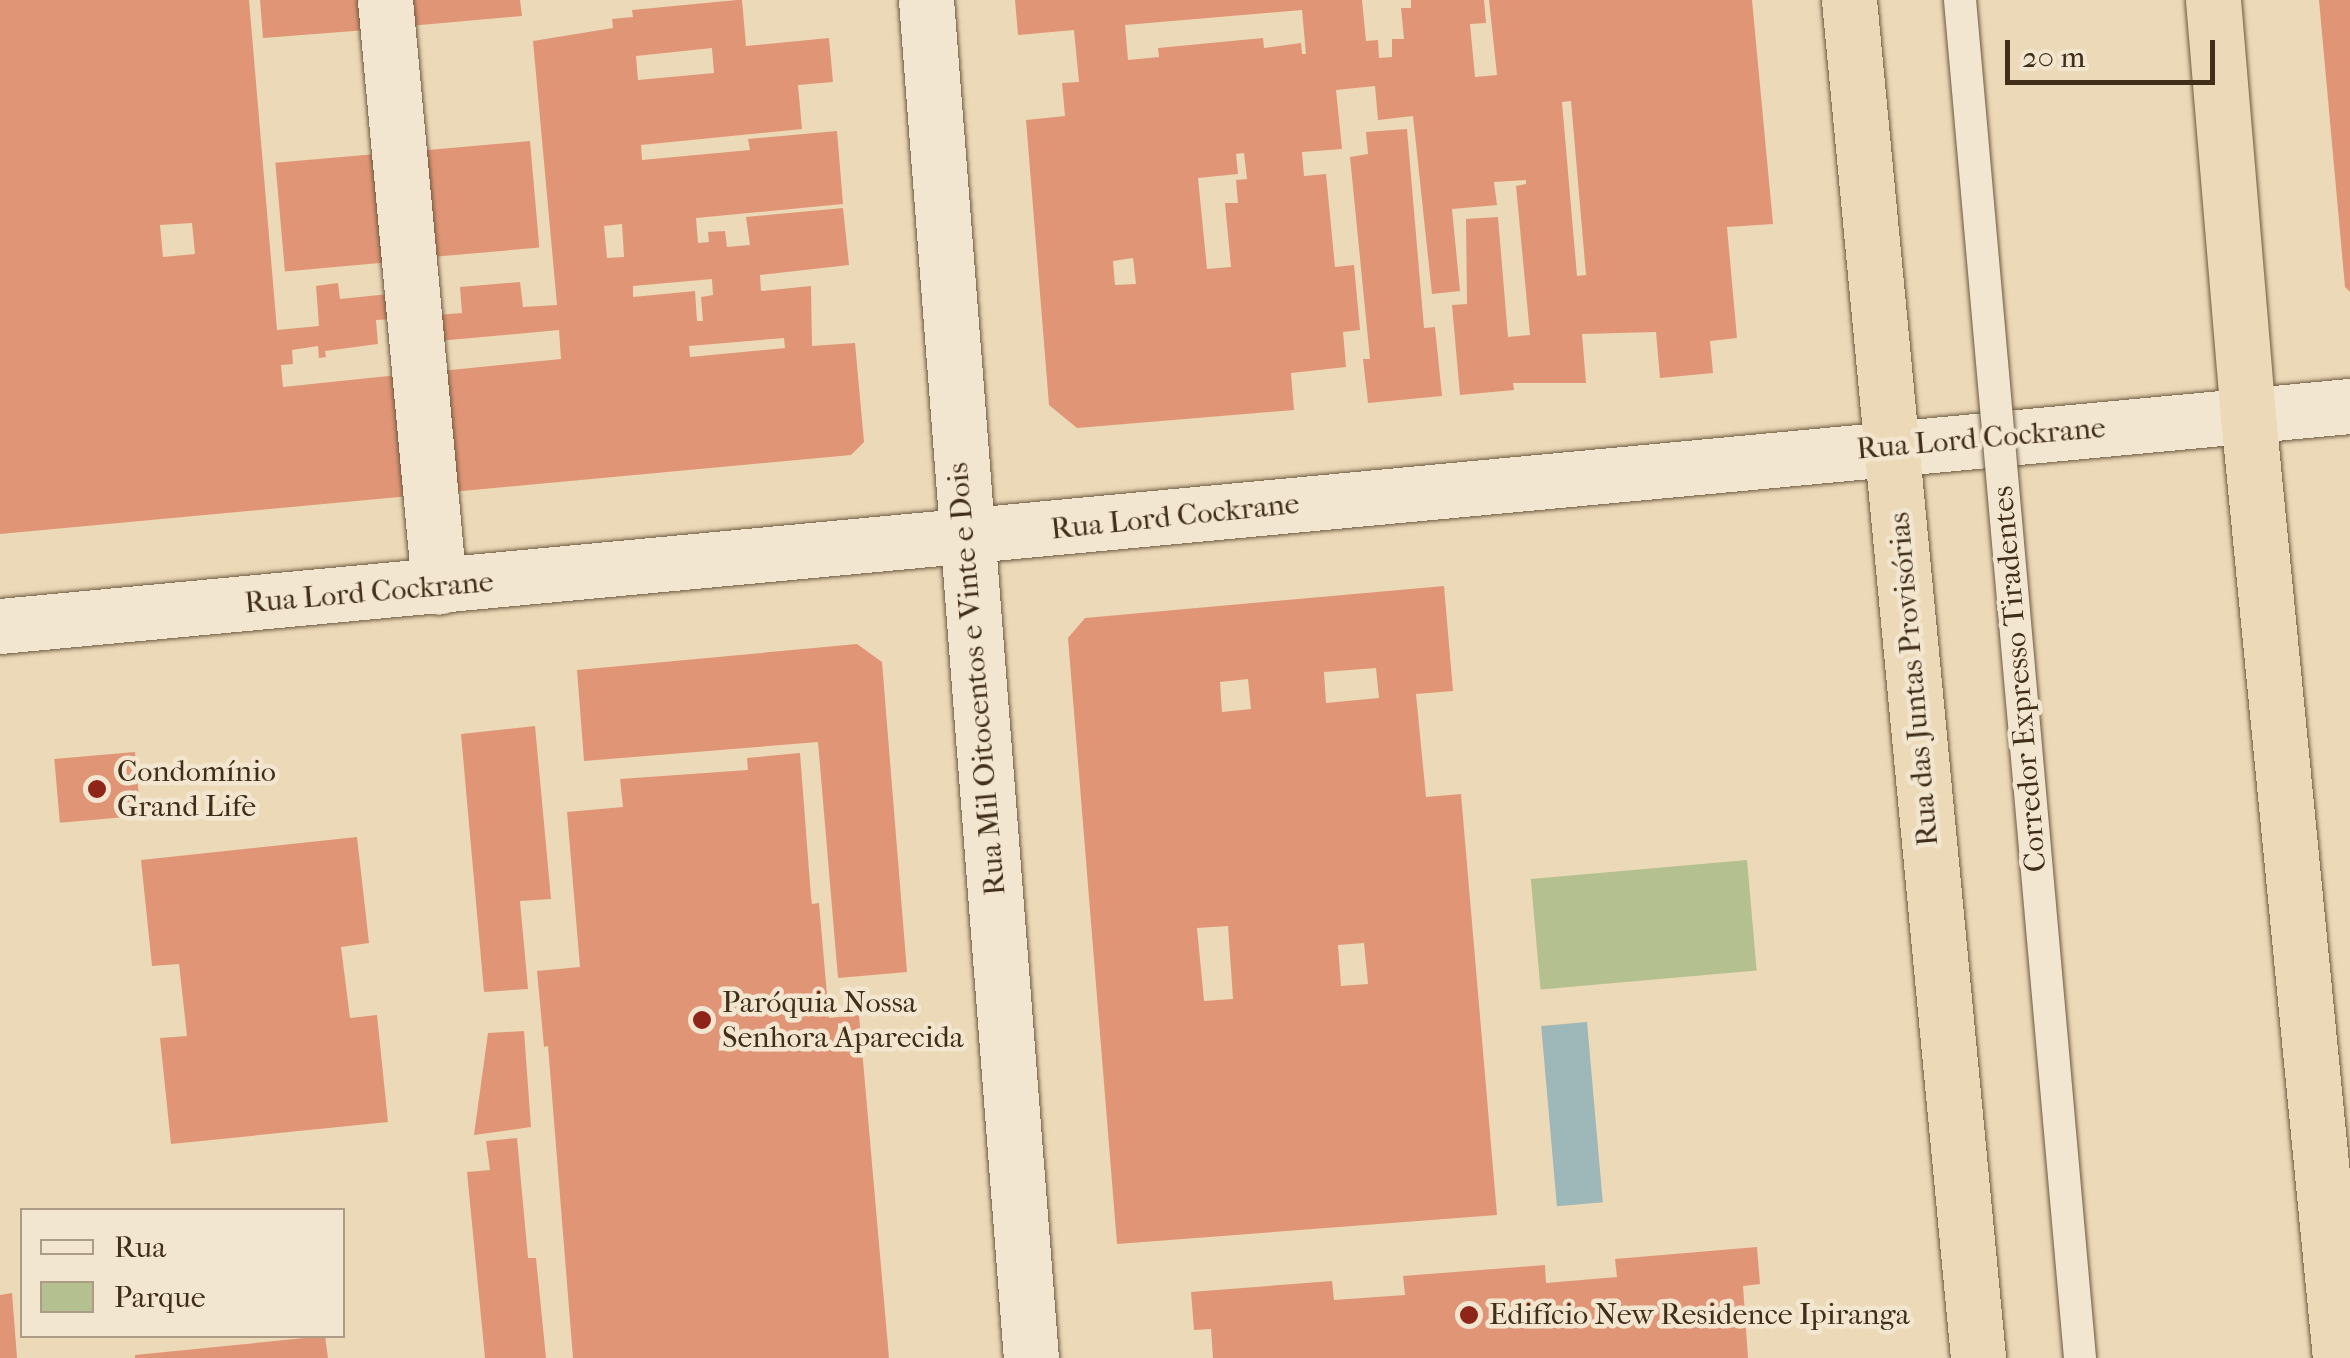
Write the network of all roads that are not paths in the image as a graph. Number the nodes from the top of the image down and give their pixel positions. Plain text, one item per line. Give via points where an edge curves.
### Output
1 (385, 0) edge
2 (926, 0) edge
3 (1849, 0) edge
4 (1960, 0) edge
5 (2214, 0) edge
6 (2350, 406) edge
7 (2248, 416) junction
8 (1892, 447) junction
9 (965, 537) junction
10 (440, 587) junction
11 (0, 626) edge
12 (1032, 1358) edge
13 (1978, 1358) edge
14 (2080, 1358) edge
15 (2340, 1358) edge

1 - 10 street
2 - 9 street, Rua Mil Oitocentos e Vinte e Dois
3 - 8 highway, Rua das Juntas Provisórias
4 - 14 lane, Corredor Expresso Tiradentes, bridge
5 - 7 highway
6 - 7 street, Rua Lord Cockrane
7 - 8 street, Rua Lord Cockrane
7 - 15 highway
8 - 9 street, Rua Lord Cockrane
8 - 13 highway, Rua das Juntas Provisórias
9 - 10 street, Rua Lord Cockrane
9 - 12 street, Rua Mil Oitocentos e Vinte e Dois
10 - 11 street, Rua Lord Cockrane

